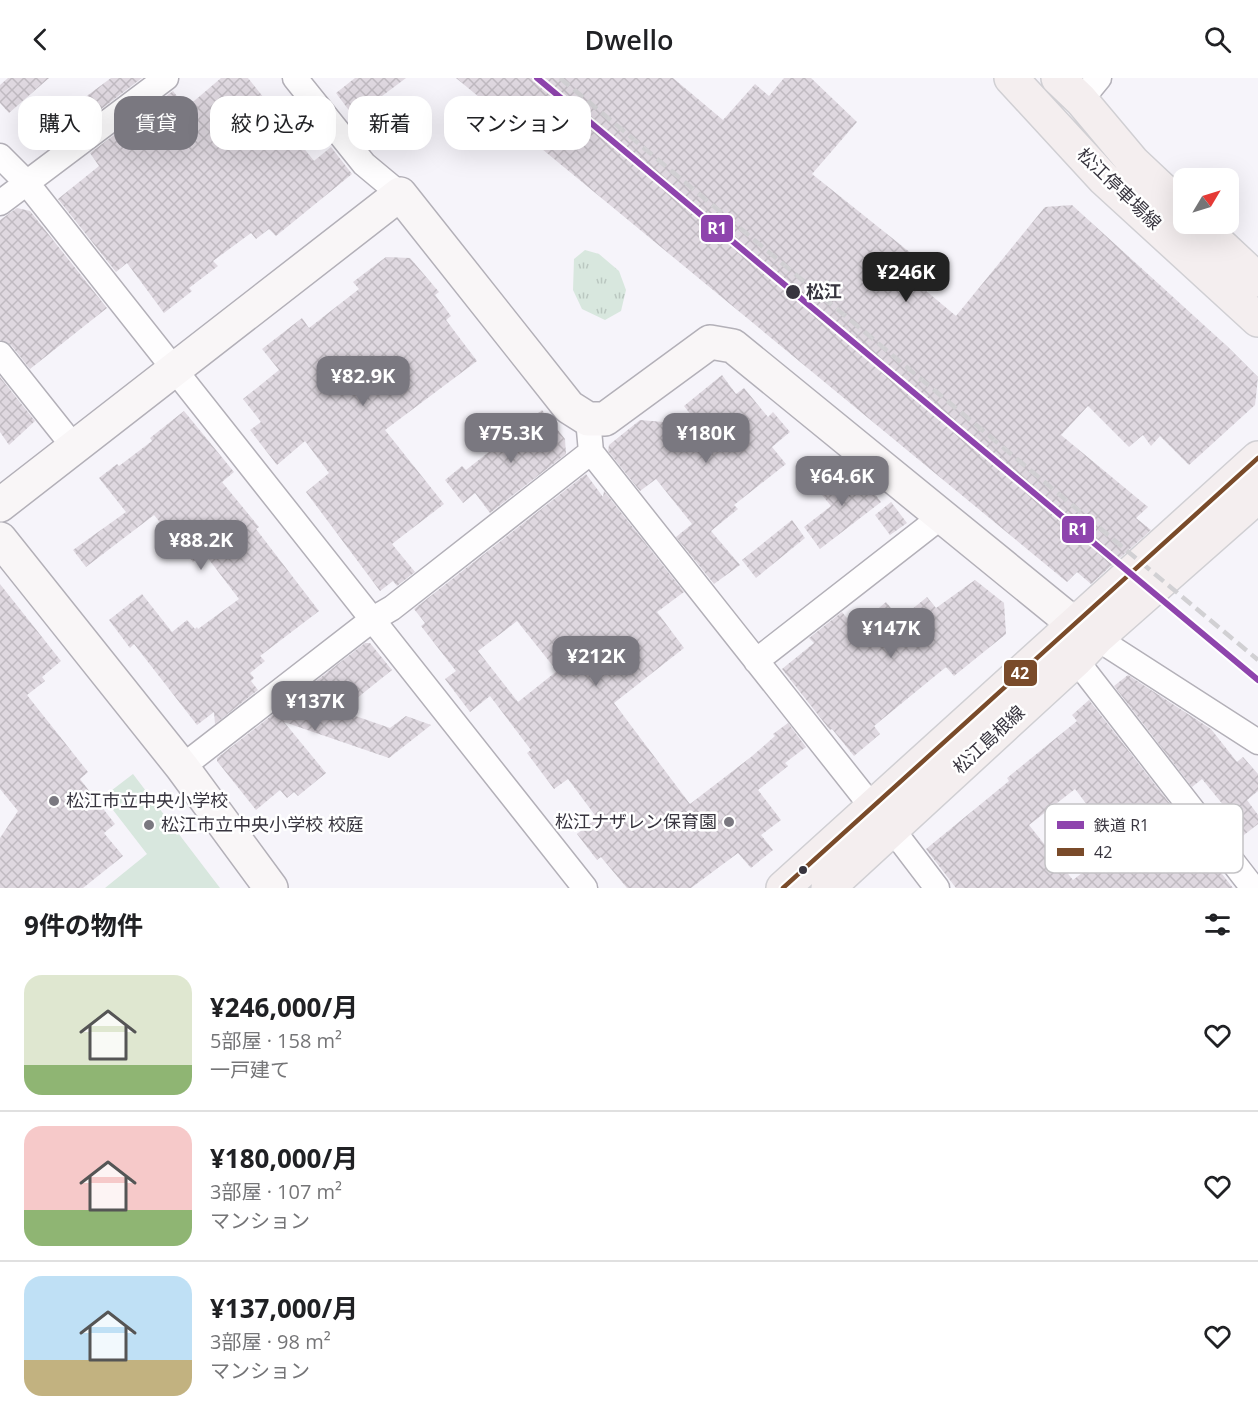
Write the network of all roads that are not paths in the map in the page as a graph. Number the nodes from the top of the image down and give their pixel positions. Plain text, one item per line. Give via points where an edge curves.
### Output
1 (166, 78) edge
2 (295, 78) edge
3 (1011, 78) edge
4 (1058, 78) edge
5 (1090, 89) edge
6 (0, 156) edge
7 (27, 182) junction
8 (400, 194) junction
9 (1173, 200) edge
10 (0, 203) edge
11 (1209, 234) edge
12 (1258, 280) edge
13 (1258, 320) edge
14 (0, 354) edge
15 (175, 368) junction
16 (588, 419) junction
17 (74, 447) junction
18 (591, 453) junction
19 (1258, 458) edge
20 (1258, 496) edge
21 (0, 505) edge
22 (942, 516) junction
23 (0, 539) edge
24 (373, 619) junction
25 (1082, 640) junction
26 (756, 662) junction
27 (1258, 742) edge
28 (182, 767) junction
29 (1195, 804) edge
30 (882, 819) junction
31 (1243, 873) edge
32 (271, 888) edge
33 (585, 888) edge
34 (783, 888) edge
35 (828, 888) edge
36 (938, 888) edge
37 (1253, 888) edge

1 - 7 street
2 - 8 street via 364,164
3 - 13 main road, 松江停車場線 via 1104,178
4 - 5 main road, 松江停車場線
5 - 9 main road, 松江停車場線 via 1133,162
6 - 7 street
7 - 10 street
7 - 15 street
8 - 15 street
8 - 16 street via 568,407
11 - 12 main road
14 - 17 street
15 - 17 street
15 - 24 street
16 - 18 street
16 - 22 street via 605,419 710,342 733,346
17 - 21 street
18 - 24 street
18 - 26 street
19 - 25 main road, 松江島根線
20 - 25 main road, 松江島根線
22 - 25 street
22 - 26 street
23 - 28 street
24 - 28 street
24 - 33 street
25 - 27 street via 1123,657
25 - 29 street
25 - 30 main road, 松江島根線
26 - 30 street
28 - 32 street
30 - 34 main road, 松江島根線
30 - 35 main road, 松江島根線
30 - 36 street
31 - 37 street

